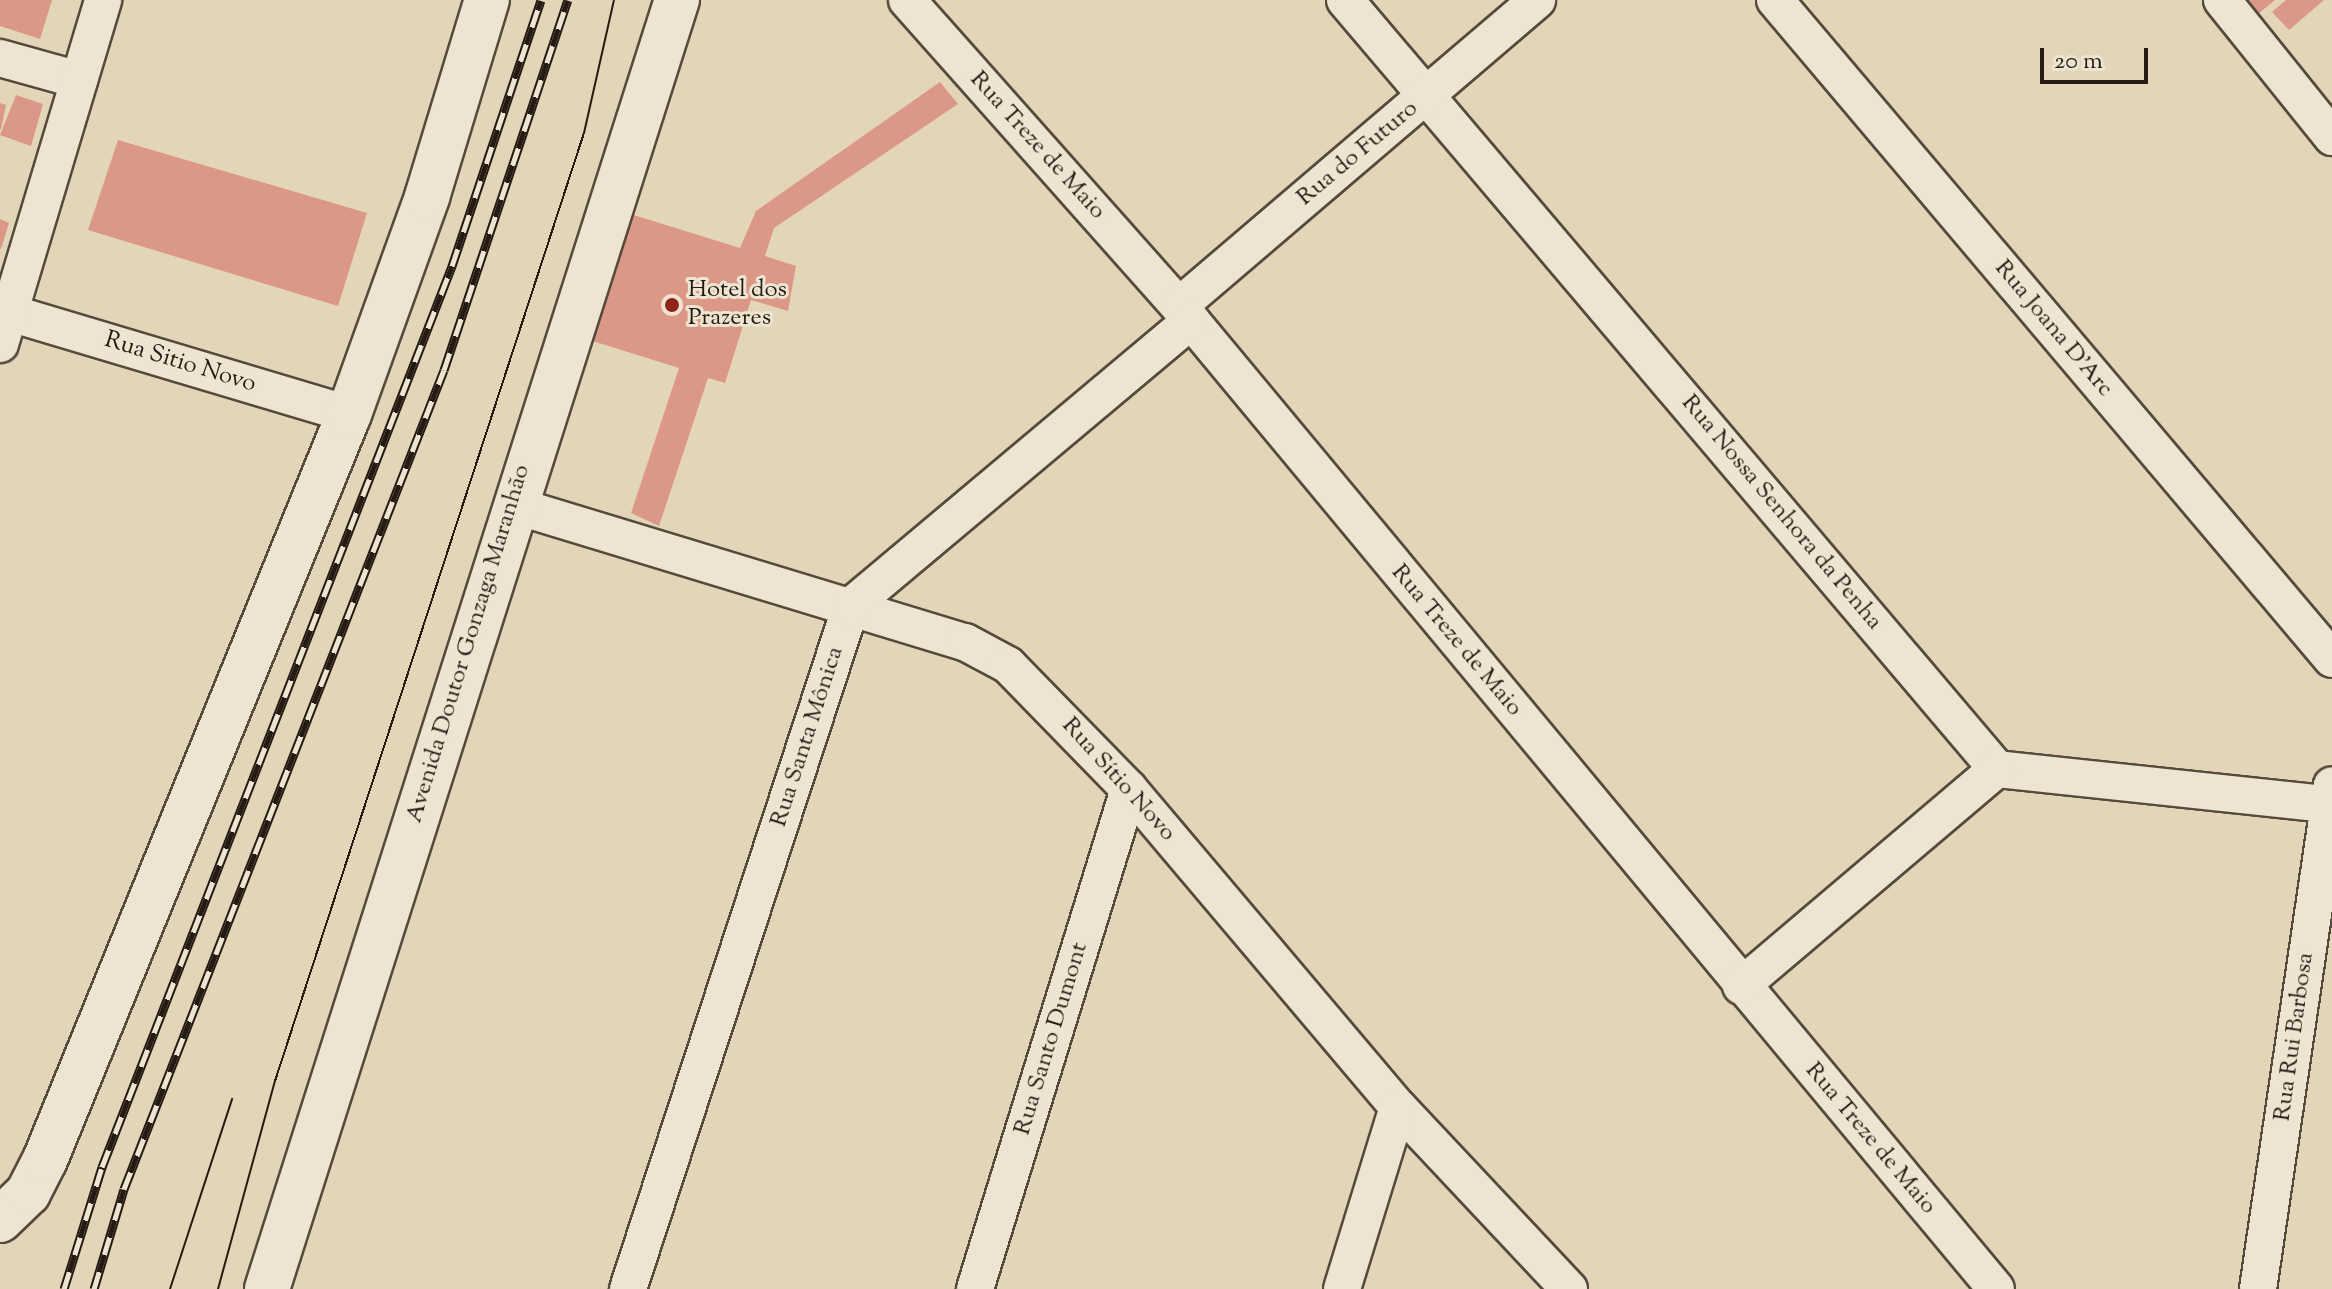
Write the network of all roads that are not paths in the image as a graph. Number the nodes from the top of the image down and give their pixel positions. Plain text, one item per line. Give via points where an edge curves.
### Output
1 (103, 0) edge
2 (487, 0) edge
3 (677, 0) edge
4 (907, 0) edge
5 (1345, 0) edge
6 (1537, 0) edge
7 (1775, 0) edge
8 (2222, 0) edge
9 (0, 58) edge
10 (79, 80) junction
11 (1428, 95) junction
12 (2332, 137) edge
13 (1185, 313) junction
14 (3, 322) edge
15 (349, 414) junction
16 (513, 505) junction
17 (851, 606) junction
18 (2332, 659) edge
19 (1997, 769) junction
20 (1129, 789) junction
21 (2331, 798) edge
22 (1741, 986) junction
23 (1398, 1107) junction
24 (0, 1220) edge
25 (267, 1289) edge
26 (628, 1289) edge
27 (975, 1289) edge
28 (1342, 1289) edge
29 (1569, 1289) edge
30 (1996, 1289) edge
31 (2258, 1289) edge

1 - 10 street
2 - 15 street via 427,197
3 - 16 street, Avenida Doutor Gonzaga Maranhão
4 - 13 street, Rua Treze de Maio
5 - 11 street, Rua Nossa Senhora da Penha
6 - 11 street, Rua do Futuro
7 - 18 street, Rua Joana D'Arc
8 - 12 street
9 - 10 street
10 - 14 street
11 - 13 street, Rua do Futuro
11 - 19 street, Rua Nossa Senhora da Penha
13 - 17 street via 1026,463
13 - 22 street, Rua Treze de Maio
14 - 15 street, Rua Sitio Novo
15 - 24 street via 45,1160 28,1193
16 - 17 street, Rua Sítio Novo
16 - 25 street, Avenida Doutor Gonzaga Maranhão
17 - 20 street, Rua Sítio Novo via 965,642 1008,665
17 - 26 street, Rua Santa Mônica
19 - 21 street
19 - 22 street
20 - 23 street, Rua Sítio Novo
20 - 27 street, Rua Santo Dumont
21 - 31 street, Rua Rui Barbosa
22 - 30 street, Rua Treze de Maio
23 - 28 street
23 - 29 street, Rua Sítio Novo

